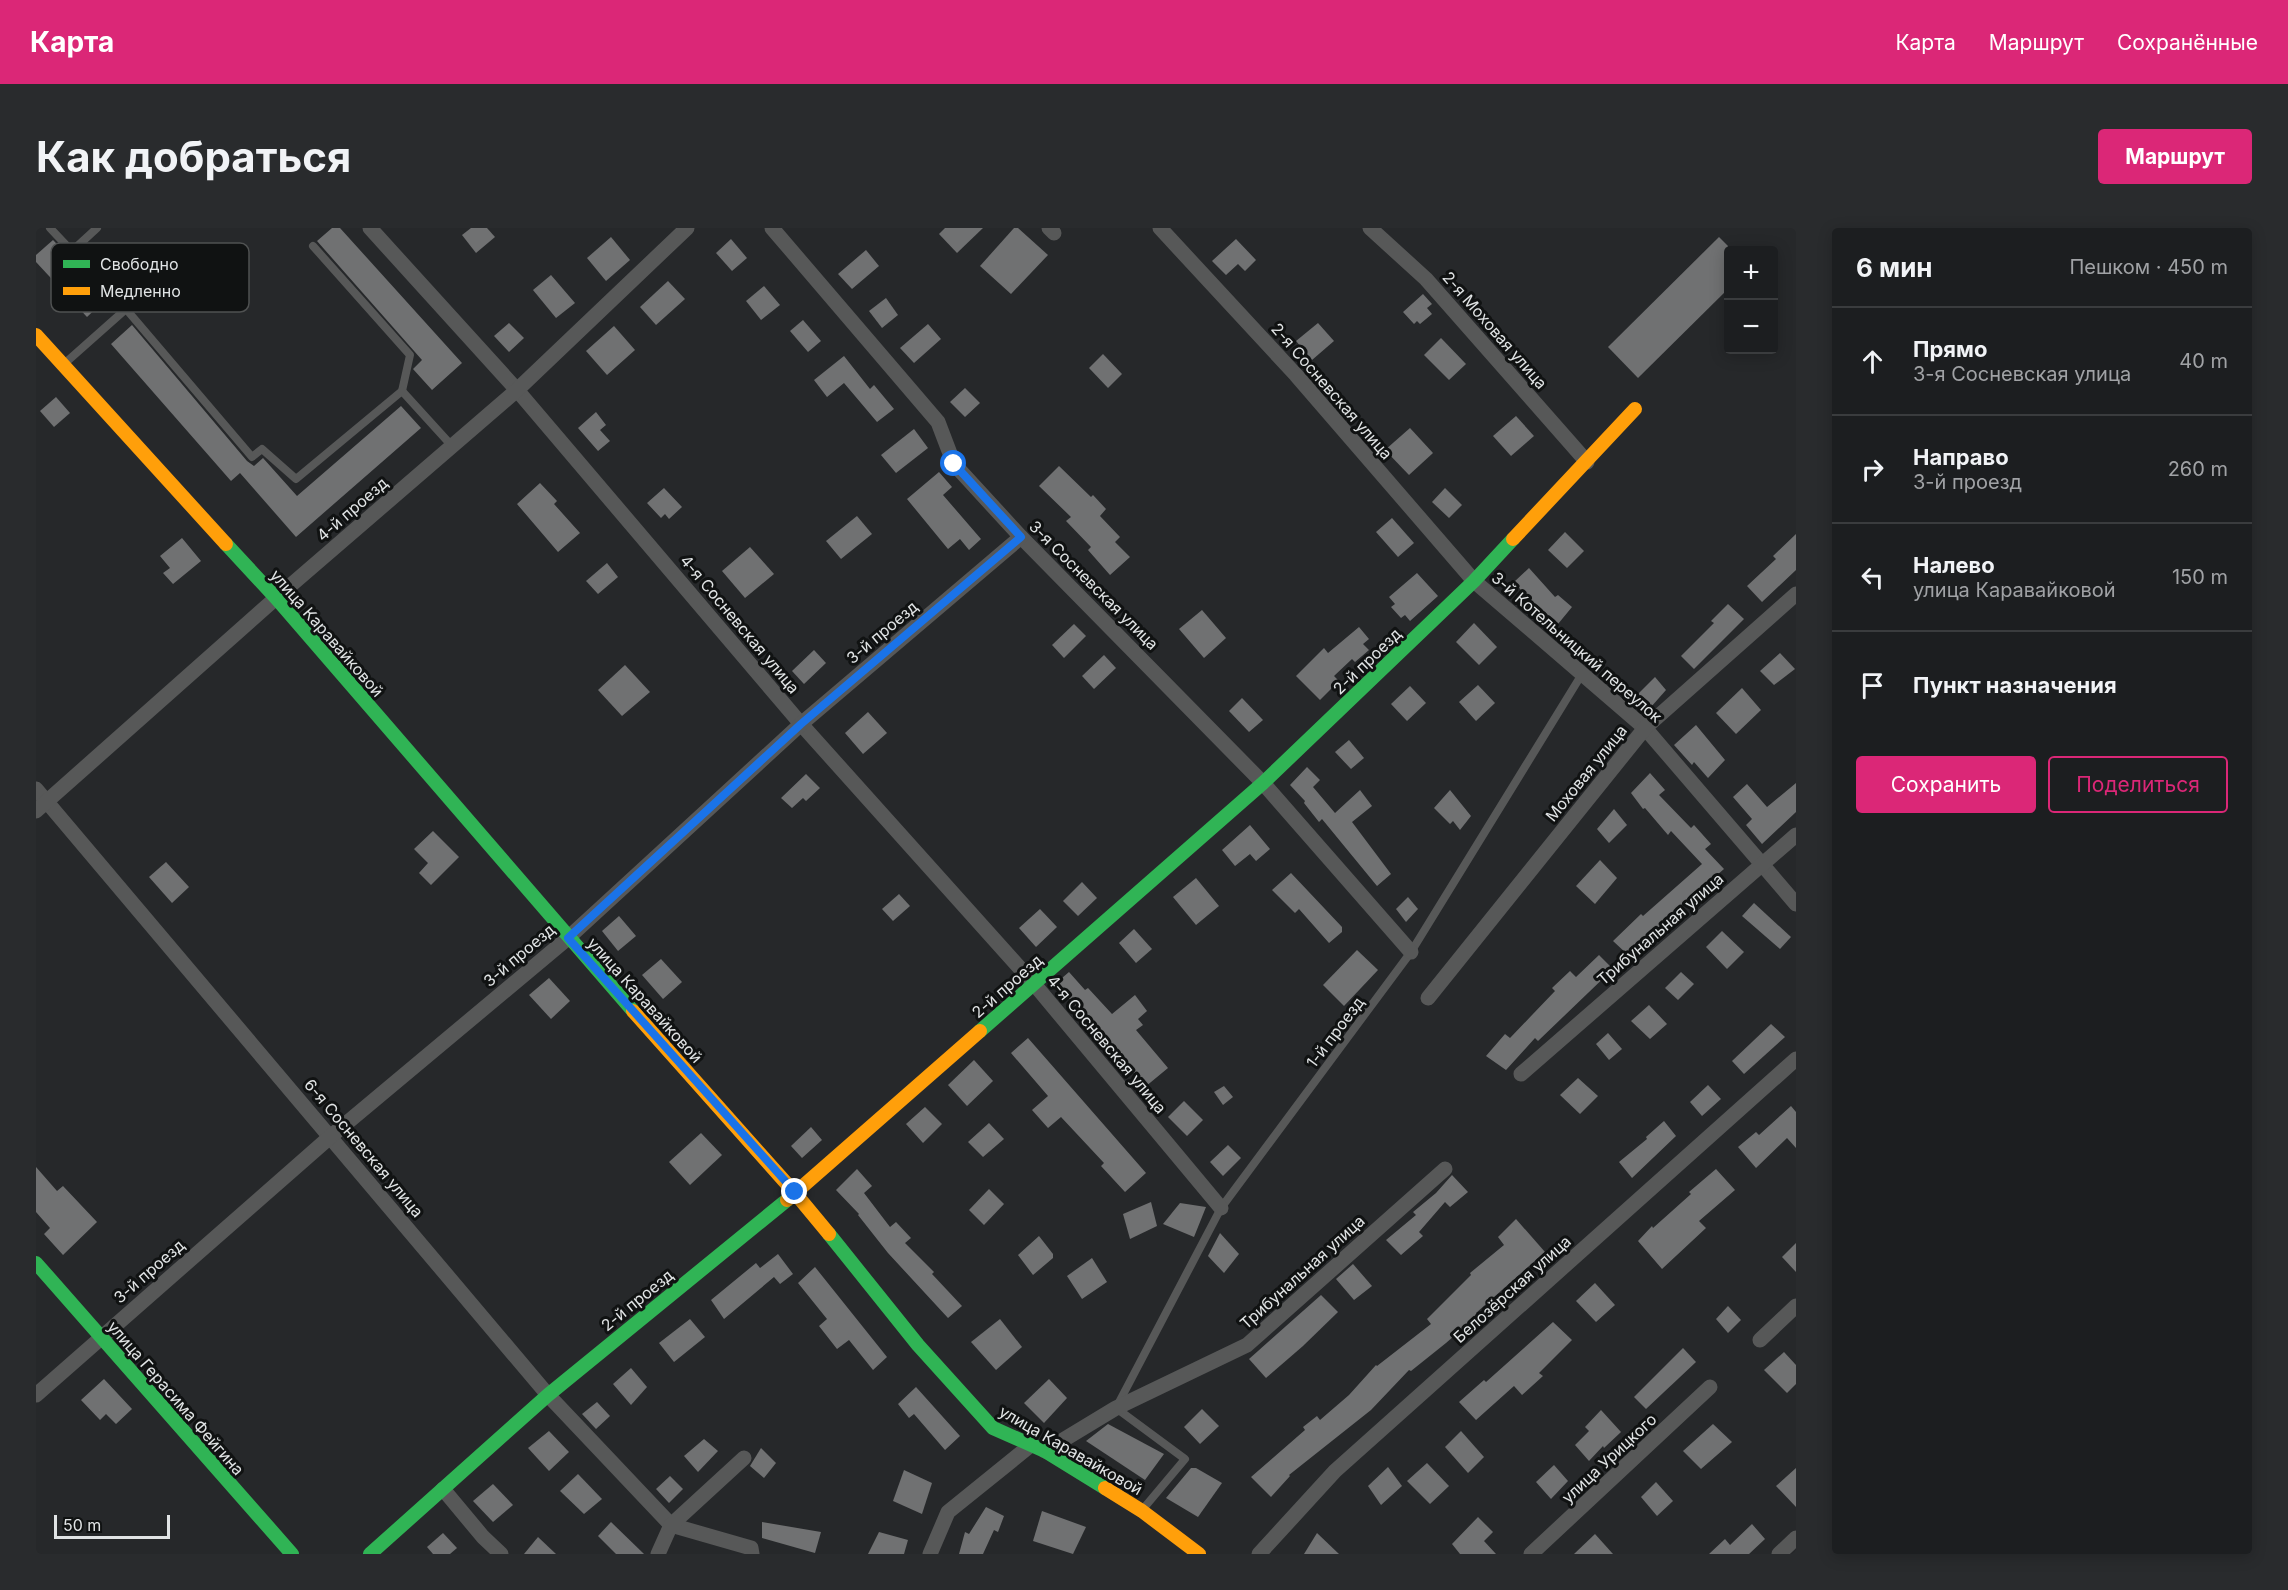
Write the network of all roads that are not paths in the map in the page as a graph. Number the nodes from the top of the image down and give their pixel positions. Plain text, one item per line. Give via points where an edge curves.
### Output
1 (50, 228) edge
2 (97, 228) edge
3 (370, 228) edge
4 (687, 228) edge
5 (772, 228) edge
6 (1160, 228) edge
7 (1370, 228) edge
8 (64, 243) edge
9 (81, 243) edge
10 (313, 246) dead end
11 (123, 312) edge
12 (129, 312) edge
13 (36, 335) edge
14 (63, 365) junction
15 (517, 390) junction
16 (402, 391) junction
17 (1635, 409) dead end
18 (452, 446) junction
19 (1587, 462) junction
20 (1021, 537) junction
21 (1474, 581) junction
22 (1796, 594) edge
23 (276, 598) junction
24 (1582, 674) junction
25 (801, 724) junction
26 (1645, 728) junction
27 (1263, 783) junction
28 (36, 789) edge
29 (42, 806) edge
30 (1796, 835) edge
31 (1760, 865) junction
32 (1796, 904) edge
33 (568, 938) junction
34 (1411, 952) junction
35 (1035, 985) junction
36 (1428, 999) dead end
37 (1796, 1059) edge
38 (1521, 1074) dead end
39 (330, 1137) junction
40 (1445, 1169) dead end
41 (795, 1192) junction
42 (1221, 1208) junction
43 (36, 1263) edge
44 (1796, 1306) edge
45 (101, 1337) junction
46 (1760, 1340) dead end
47 (1710, 1387) dead end
48 (36, 1395) edge
49 (548, 1395) junction
50 (1116, 1408) junction
51 (1038, 1448) junction
52 (744, 1458) dead end
53 (443, 1489) junction
54 (1142, 1511) junction
55 (671, 1525) junction
56 (1796, 1538) edge
57 (752, 1551) edge
58 (292, 1554) edge
59 (370, 1554) edge
60 (501, 1554) edge
61 (657, 1554) edge
62 (930, 1554) edge
63 (1199, 1554) edge
64 (1259, 1554) edge
65 (1531, 1554) edge
66 (1779, 1554) edge

1 - 8 lane
2 - 9 lane
3 - 15 street, 4-я Сосневская улица
4 - 15 street, 4-й проезд
5 - 20 street, 3-я Сосневская улица via 938,422 954,464
6 - 21 street, 2-я Сосневская улица via 1296,375
7 - 19 street, 2-я Моховая улица via 1426,279
10 - 16 lane via 410,355
11 - 14 lane
12 - 16 lane via 252,458 262,449 296,479
13 - 14 street, улица Каравайковой
14 - 23 street, улица Каравайковой
15 - 18 street, 4-й проезд
15 - 25 street, 4-я Сосневская улица
16 - 18 lane
17 - 19 street, 2-й проезд
18 - 23 street, 4-й проезд
19 - 21 street, 2-й проезд
20 - 25 street, 3-й проезд
20 - 27 street, 3-я Сосневская улица
21 - 24 street, 3-й Котельницкий переулок
21 - 27 street, 2-й проезд
22 - 26 street, Моховая улица
23 - 29 street, 4-й проезд
23 - 33 street, улица Каравайковой
24 - 26 street, 3-й Котельницкий переулок
24 - 34 lane, 1-й проезд
25 - 33 street, 3-й проезд
25 - 35 street, 4-я Сосневская улица
26 - 31 street, 3-й Котельницкий переулок
26 - 36 street, Моховая улица
27 - 34 street, 3-я Сосневская улица
27 - 35 street, 2-й проезд
28 - 29 street, 6-я Сосневская улица
29 - 39 street, 6-я Сосневская улица
30 - 31 street, Трибунальная улица
31 - 32 street, 3-й Котельницкий переулок
31 - 38 street, Трибунальная улица
33 - 39 street, 3-й проезд
33 - 41 street, улица Каравайковой
34 - 42 lane, 1-й проезд
35 - 41 street, 2-й проезд
35 - 42 street, 4-я Сосневская улица
37 - 64 street, Белозёрская улица via 1335,1472
39 - 45 street, 3-й проезд
39 - 49 street, 6-я Сосневская улица
40 - 50 street, Трибунальная улица via 1247,1345
41 - 49 street, 2-й проезд
41 - 51 street, улица Каравайковой via 918,1345 993,1428
42 - 50 lane, 1-й проезд
43 - 45 street, улица Герасима Фейгина
44 - 46 street
45 - 48 street, 3-й проезд
45 - 58 street, улица Герасима Фейгина
47 - 65 street, улица Урицкого
49 - 53 street, 2-й проезд
49 - 55 street, 6-я Сосневская улица
50 - 51 street, Трибунальная улица
50 - 54 lane via 1185,1459
51 - 54 street, улица Каравайковой
51 - 62 street, Трибунальная улица via 948,1512
52 - 55 street
53 - 59 street, 2-й проезд
53 - 60 street
54 - 63 street, улица Каравайковой
55 - 57 street
55 - 61 street
56 - 66 street

